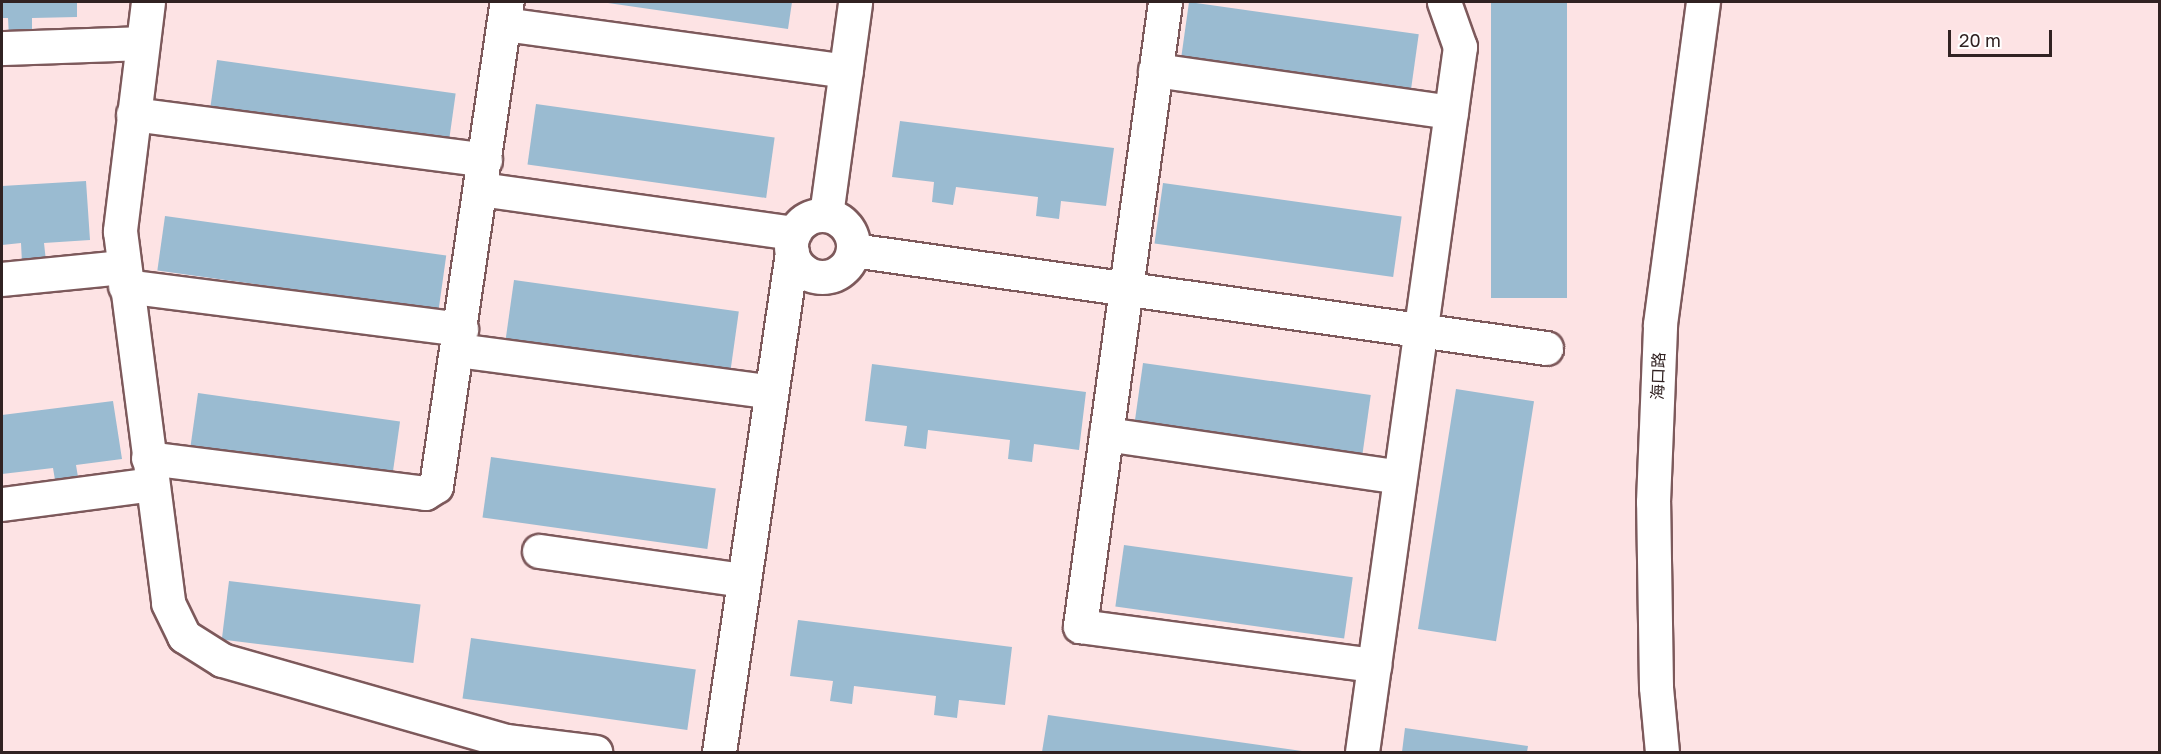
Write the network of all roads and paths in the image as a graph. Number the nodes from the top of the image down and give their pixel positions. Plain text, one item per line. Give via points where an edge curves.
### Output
1 (148, 2) edge
2 (855, 2) edge
3 (1165, 2) edge
4 (1444, 2) edge
5 (1703, 2) edge
6 (505, 13) edge
7 (142, 43) junction
8 (2, 48) edge
9 (1155, 70) junction
10 (846, 71) junction
11 (1451, 112) junction
12 (133, 114) junction
13 (483, 175) junction
14 (826, 215) junction
15 (793, 243) junction
16 (854, 250) junction
17 (124, 276) junction
18 (2, 279) edge
19 (1126, 287) junction
20 (1420, 328) junction
21 (459, 340) junction
22 (1546, 348) dead end
23 (771, 392) junction
24 (1106, 434) junction
25 (150, 471) junction
26 (1399, 477) junction
27 (2, 504) edge
28 (539, 550) dead end
29 (744, 580) junction
30 (1374, 665) junction
31 (595, 753) edge
32 (719, 753) edge
33 (1362, 753) edge
34 (1662, 753) edge

1 - 7 street
2 - 10 street
3 - 9 street
4 - 11 street via 1460,47
5 - 34 street, 海口路 via 1660,324 1653,502 1656,687
6 - 10 street
6 - 13 street
7 - 8 street
7 - 12 street
9 - 11 street
9 - 19 street
10 - 14 street
11 - 20 street
12 - 13 street
12 - 17 street via 121,205
13 - 15 street
13 - 21 street
14 - 15 street via 807,219
14 - 16 street via 850,231
15 - 16 street via 801,269 818,277 838,274
15 - 23 street
16 - 19 street
17 - 18 street
17 - 21 street
17 - 25 street
19 - 20 street
19 - 24 street
20 - 22 street
20 - 26 street
21 - 23 street
21 - 25 street via 440,477 431,491
23 - 29 street
24 - 26 street
24 - 30 street via 1080,626
25 - 27 street
25 - 31 street via 168,603 184,636 222,660 506,741
26 - 30 street
28 - 29 street
29 - 32 street
30 - 33 street

